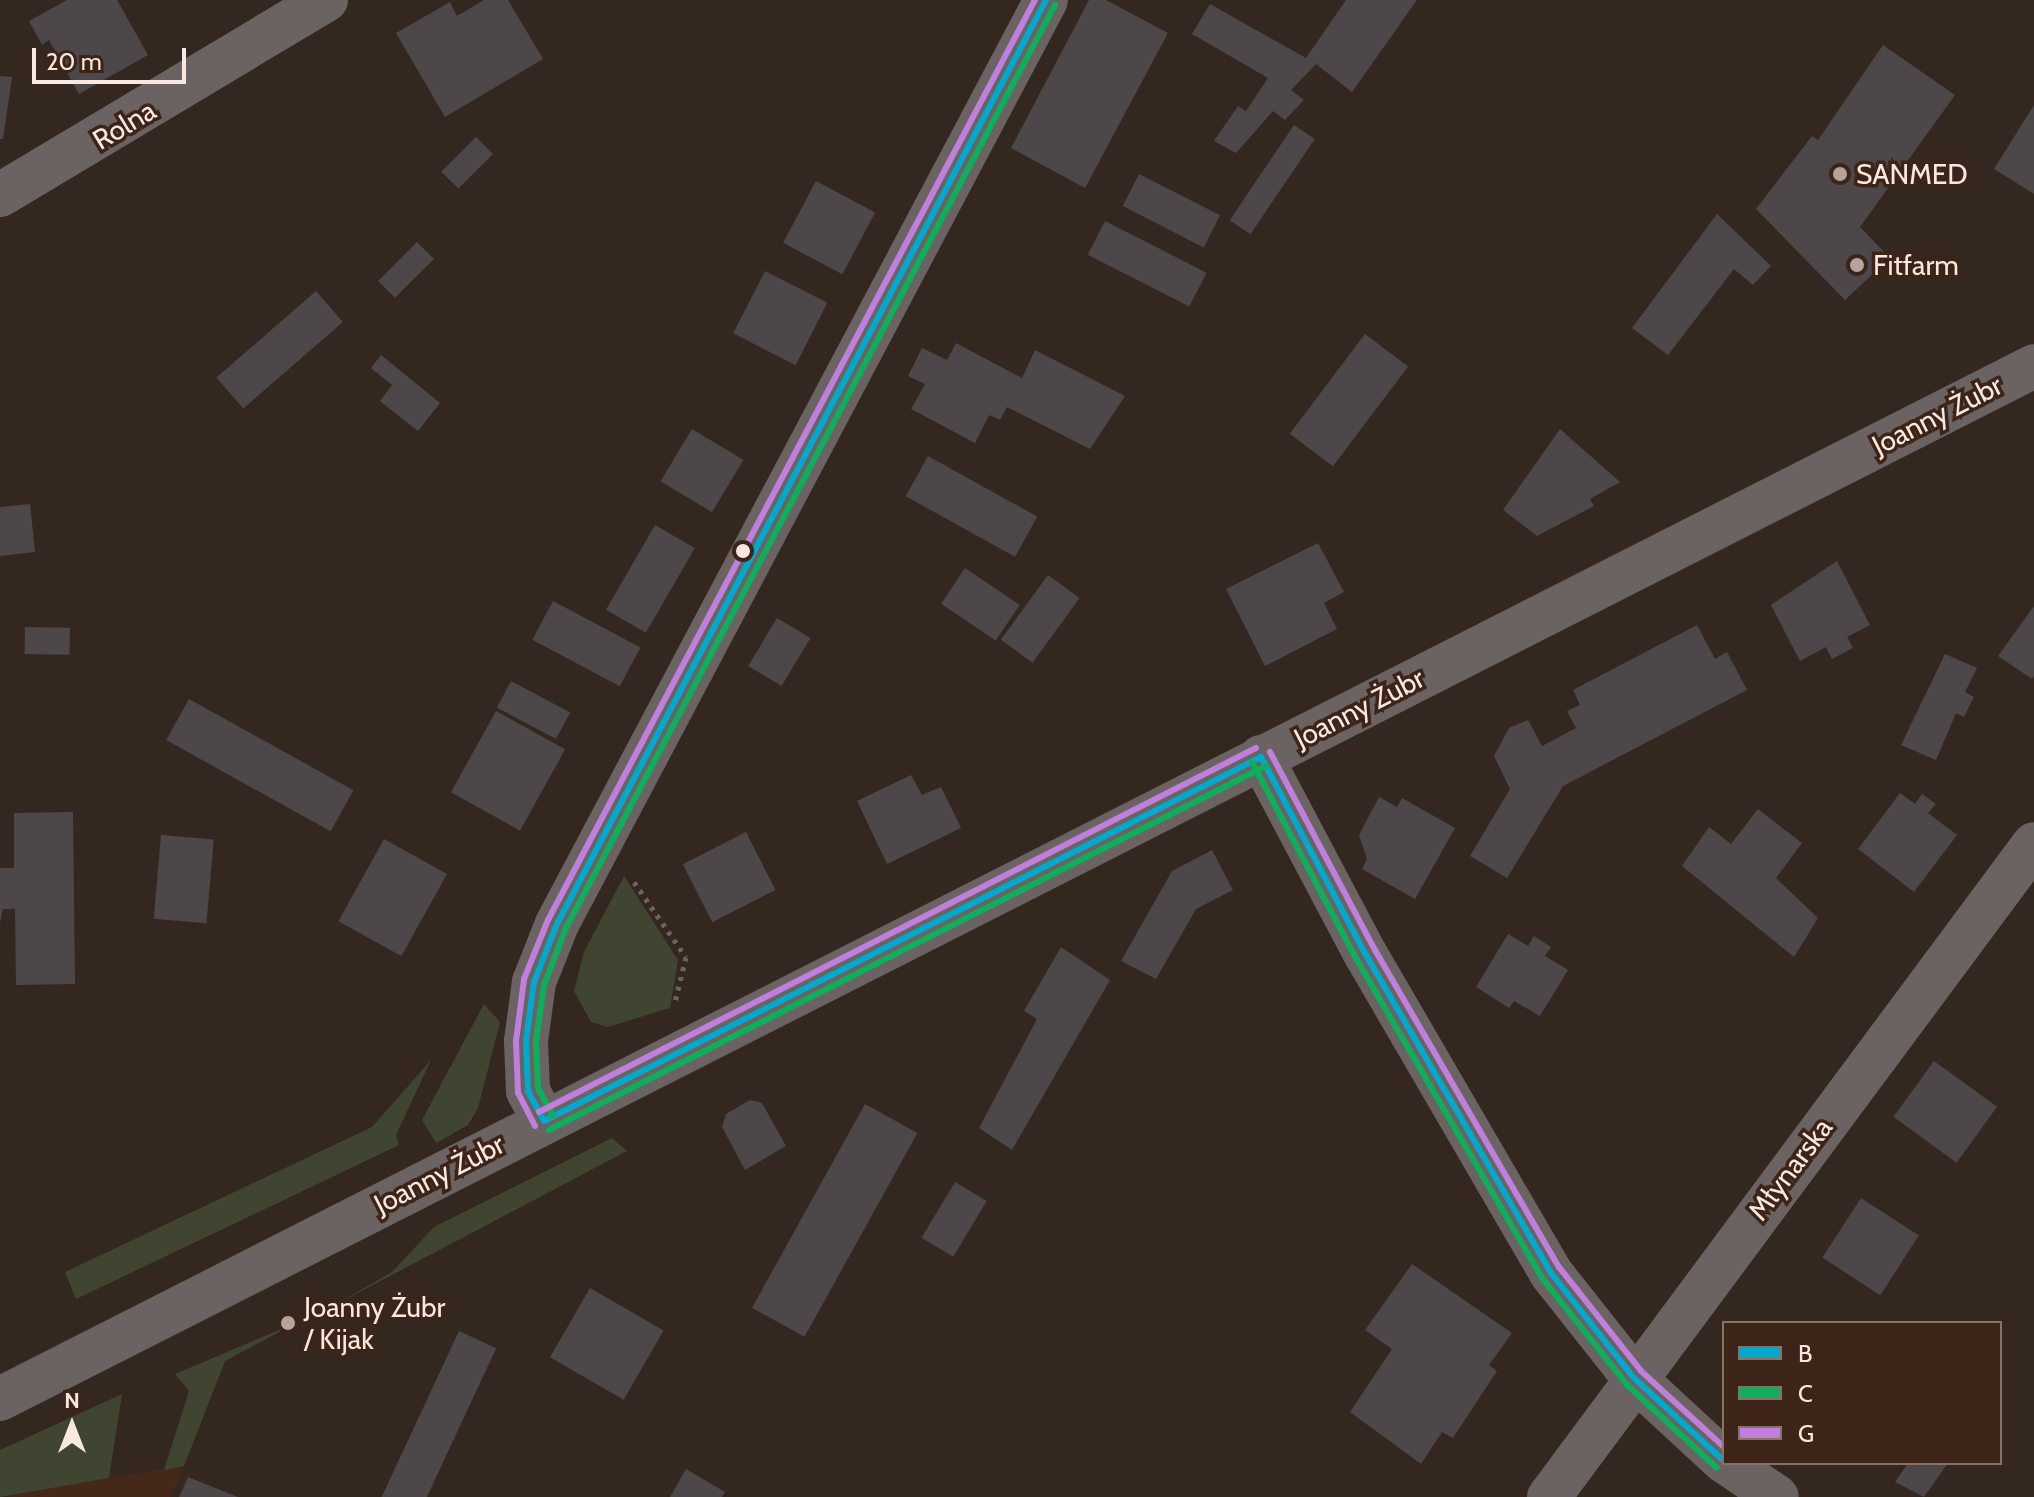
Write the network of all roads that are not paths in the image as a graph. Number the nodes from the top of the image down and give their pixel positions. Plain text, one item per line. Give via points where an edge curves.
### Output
1 (326, 0) edge
2 (1046, 0) edge
3 (0, 195) edge
4 (2034, 366) edge
5 (1261, 757) junction
6 (2034, 844) edge
7 (544, 1121) junction
8 (1634, 1378) junction
9 (0, 1399) edge
10 (1722, 1458) edge
11 (1730, 1465) edge
12 (1549, 1497) edge
13 (1777, 1497) edge

1 - 3 street, Rolna
2 - 7 street via 557,924 534,982 526,1041 528,1091
4 - 5 street, Joanny Żubr
5 - 7 street, Joanny Żubr
5 - 8 street via 1340,908 1502,1192 1567,1297
6 - 8 street, Młynarska
7 - 9 street, Joanny Żubr
8 - 10 street
8 - 12 street, Młynarska
11 - 13 street

